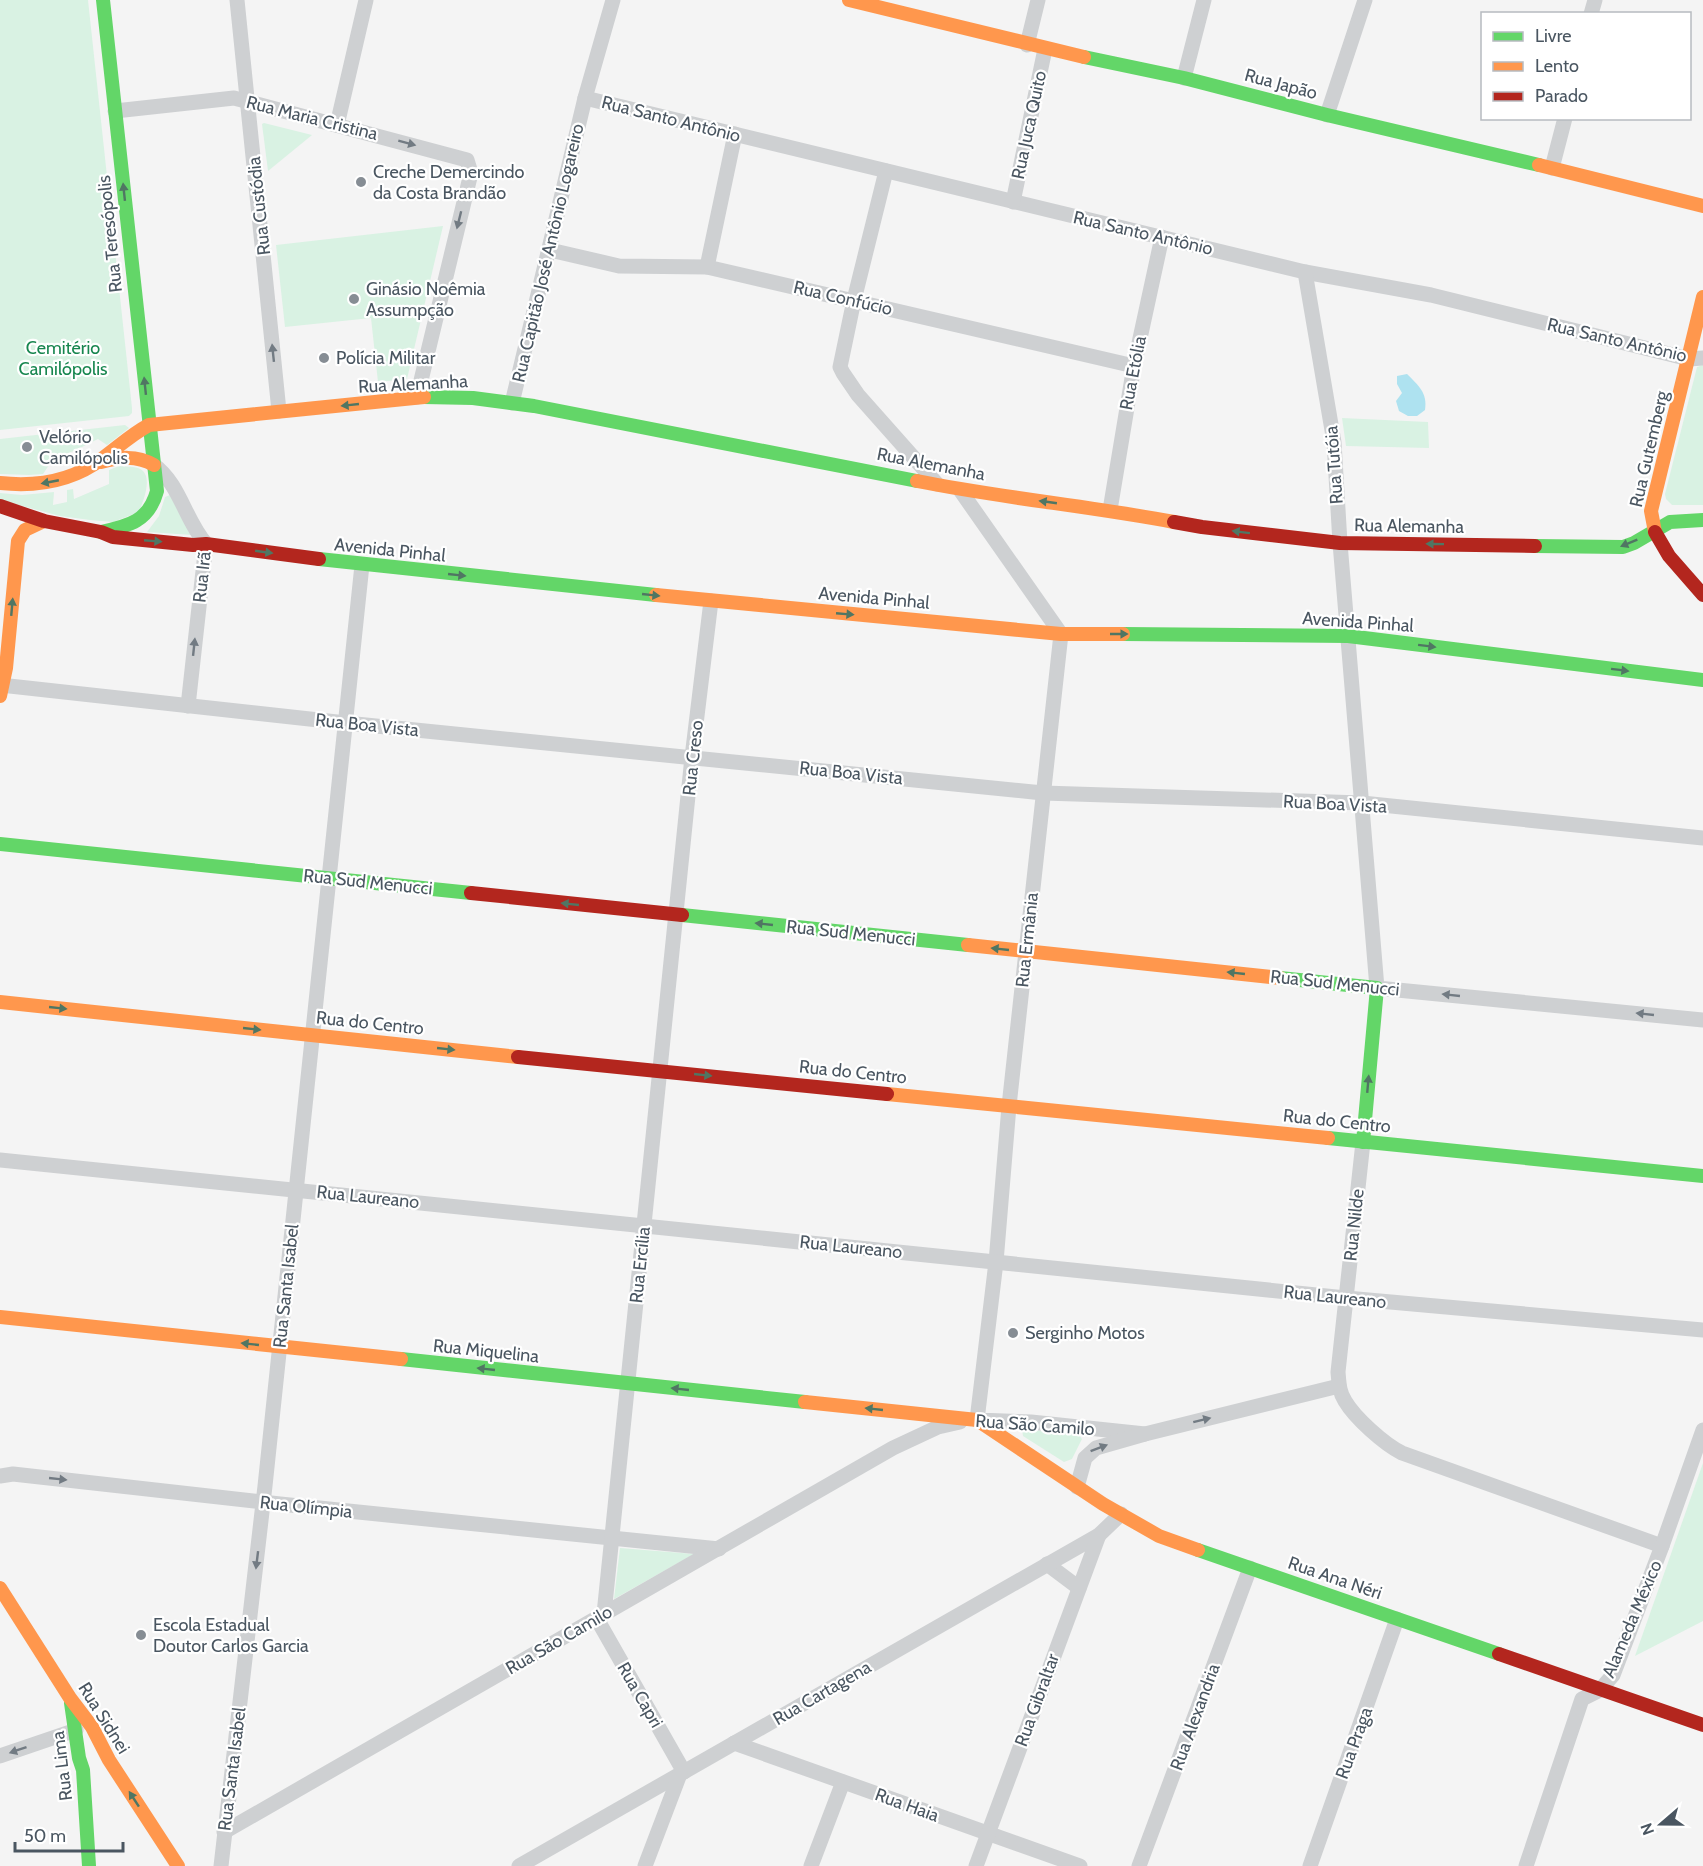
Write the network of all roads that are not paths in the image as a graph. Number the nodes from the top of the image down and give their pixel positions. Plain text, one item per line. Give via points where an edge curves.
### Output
1 (103, 0) edge
2 (237, 0) edge
3 (366, 0) edge
4 (613, 0) edge
5 (849, 0) edge
6 (1038, 0) edge
7 (1204, 0) edge
8 (1365, 0) edge
9 (877, 3) edge
10 (1027, 45) junction
11 (1045, 49) junction
12 (1184, 78) junction
13 (585, 98) junction
14 (248, 102) junction
15 (115, 111) junction
16 (1327, 115) junction
17 (1564, 120) edge
18 (337, 125) junction
19 (735, 134) junction
20 (1552, 168) junction
21 (886, 171) junction
22 (1014, 202) junction
23 (1703, 206) edge
24 (1162, 237) junction
25 (550, 250) junction
26 (707, 267) junction
27 (1305, 272) junction
28 (1703, 297) edge
29 (854, 300) junction
30 (1696, 358) edge
31 (1134, 366) junction
32 (417, 398) junction
33 (512, 403) junction
34 (279, 411) junction
35 (149, 425) junction
36 (97, 463) junction
37 (154, 465) junction
38 (0, 483) edge
39 (938, 484) junction
40 (960, 490) junction
41 (0, 506) edge
42 (1110, 510) junction
43 (1703, 520) edge
44 (44, 521) junction
45 (1654, 530) junction
46 (101, 532) junction
47 (1340, 543) junction
48 (206, 544) junction
49 (0, 561) edge
50 (16, 562) junction
51 (362, 565) junction
52 (1703, 595) edge
53 (711, 601) junction
54 (1061, 634) junction
55 (1348, 636) junction
56 (1703, 680) edge
57 (1, 689) edge
58 (188, 706) junction
59 (346, 723) junction
60 (692, 757) junction
61 (1043, 793) junction
62 (1362, 803) junction
63 (1703, 838) edge
64 (0, 844) edge
65 (329, 878) junction
66 (676, 915) junction
67 (1026, 951) junction
68 (1377, 988) junction
69 (0, 1002) edge
70 (1703, 1020) edge
71 (313, 1036) junction
72 (660, 1071) junction
73 (1009, 1106) junction
74 (1363, 1142) junction
75 (0, 1160) edge
76 (1703, 1176) edge
77 (297, 1190) junction
78 (644, 1226) junction
79 (996, 1262) junction
80 (1346, 1298) junction
81 (0, 1317) edge
82 (1703, 1330) edge
83 (280, 1347) junction
84 (628, 1384) junction
85 (1339, 1386) junction
86 (932, 1416) junction
87 (973, 1420) junction
88 (1703, 1430) edge
89 (1145, 1434) junction
90 (894, 1448) junction
91 (0, 1476) edge
92 (1077, 1487) junction
93 (264, 1502) junction
94 (1121, 1514) junction
95 (1099, 1534) junction
96 (612, 1538) junction
97 (1662, 1546) junction
98 (719, 1549) junction
99 (1047, 1564) junction
100 (1250, 1568) junction
101 (0, 1588) edge
102 (1079, 1588) junction
103 (600, 1617) junction
104 (1397, 1619) junction
105 (1600, 1690) junction
106 (70, 1698) junction
107 (1703, 1725) edge
108 (72, 1735) junction
109 (734, 1743) junction
110 (0, 1756) edge
111 (109, 1760) junction
112 (83, 1770) junction
113 (682, 1773) junction
114 (843, 1782) junction
115 (225, 1832) junction
116 (987, 1833) junction
117 (220, 1865) edge
118 (88, 1866) edge
119 (178, 1866) edge
120 (519, 1866) edge
121 (645, 1866) edge
122 (811, 1866) edge
123 (976, 1866) edge
124 (1080, 1866) edge
125 (1139, 1866) edge
126 (1310, 1866) edge
127 (1526, 1866) edge

1 - 15 street, Rua Teresópolis
2 - 14 street, Rua Custódia
3 - 18 street
4 - 13 street, Rua Capitão José Antônio Logareiro
5 - 9 street, Rua Japão
6 - 10 street
7 - 12 street
8 - 16 street
9 - 10 street, Rua Japão
10 - 11 street, Rua Japão
11 - 12 street, Rua Japão
11 - 22 street, Rua Juca Quito
12 - 16 street, Rua Japão
13 - 19 street, Rua Santo Antônio
13 - 25 street, Rua Capitão José Antônio Logareiro
14 - 15 street, Rua Maria Cristina via 234,98
14 - 18 street, Rua Maria Cristina
34 -> 14 street, Rua Custódia
35 -> 15 street, Rua Teresópolis
16 - 20 street, Rua Japão
17 - 20 street
18 -> 32 street, Rua Maria Cristina via 459,156 469,164 471,173
19 - 21 street, Rua Santo Antônio
19 - 26 street
20 - 23 street, Rua Japão
21 - 22 street, Rua Santo Antônio
21 - 29 street
22 - 24 street, Rua Santo Antônio
24 - 27 street, Rua Santo Antônio
24 - 31 street, Rua Etólia
25 - 26 street, Rua Confúcio via 618,266
25 - 33 street, Rua Capitão José Antônio Logareiro
26 - 29 street, Rua Confúcio
27 - 30 street, Rua Santo Antônio via 1431,295
27 - 47 street, Rua Tutóia via 1332,423
28 - 30 street, Rua Gutemberg
29 - 31 street, Rua Confúcio
29 - 39 street via 840,359 843,374 869,409
30 - 45 street, Rua Gutemberg via 1651,510
31 - 42 street, Rua Etólia
32 - 33 street, Rua Alemanha via 464,397
32 -> 34 street, Rua Alemanha
33 - 39 street, Rua Alemanha
34 - 35 street, Rua Alemanha
35 - 36 street
35 - 37 street, Rua Teresópolis
36 - 37 street via 130,456
36 -> 38 street via 48,483
37 - 46 street, Rua Teresópolis via 157,491 151,510 134,523
37 - 48 street, Rua Irã via 171,482
39 - 40 street, Rua Alemanha
42 -> 40 street, Rua Alemanha
40 - 54 street
41 - 44 street, Avenida Pinhal
47 -> 42 street, Rua Alemanha via 1202,527
43 - 45 street, Rua Alemanha via 1675,521
44 - 46 street, Avenida Pinhal
44 - 50 street via 27,528 20,536
45 -> 47 street, Rua Alemanha via 1623,547
45 - 52 street, Rua Gutemberg
46 -> 48 street, Avenida Pinhal via 121,538
47 - 55 street, Rua Tutóia
48 -> 51 street, Avenida Pinhal
58 -> 48 street, Rua Irã
49 - 50 street
57 -> 50 street
51 -> 53 street, Avenida Pinhal
51 - 59 street, Rua Santa Isabel
53 -> 54 street, Avenida Pinhal
53 - 60 street, Rua Creso
54 -> 55 street, Avenida Pinhal
54 - 61 street, Rua Ermânia
55 -> 56 street, Avenida Pinhal
55 - 62 street, Rua Tutóia
57 - 58 street, Rua Boa Vista
58 - 59 street, Rua Boa Vista
59 - 60 street, Rua Boa Vista
59 - 65 street, Rua Santa Isabel
60 - 61 street, Rua Boa Vista
60 - 66 street, Rua Creso
61 - 62 street, Rua Boa Vista
61 - 67 street, Rua Ermânia
62 - 63 street, Rua Boa Vista
62 - 68 street, Rua Nilde
64 - 65 street, Rua Sud Menucci
66 -> 65 street, Rua Sud Menucci
65 - 71 street, Rua Santa Isabel
67 -> 66 street, Rua Sud Menucci
66 - 72 street, Rua Ercília
68 -> 67 street, Rua Sud Menucci
67 - 73 street, Rua Ermânia
70 -> 68 street, Rua Sud Menucci
74 -> 68 street, Rua Nilde
69 -> 71 street, Rua do Centro
71 -> 72 street, Rua do Centro
71 - 77 street, Rua Santa Isabel
72 -> 73 street, Rua do Centro
72 - 78 street, Rua Ercília
73 - 74 street, Rua do Centro
73 - 79 street, Rua Ermânia
74 - 76 street, Rua do Centro
74 - 80 street, Rua Nilde
75 - 77 street, Rua Laureano
77 - 78 street, Rua Laureano
77 - 83 street, Rua Santa Isabel
78 - 79 street, Rua Laureano
78 - 84 street, Rua Ercília
79 - 80 street, Rua Laureano
79 - 87 street, Rua Ermânia
80 - 82 street, Rua Laureano
80 - 85 street, Rua Nilde
83 -> 81 street, Rua Miquelina
84 -> 83 street, Rua Miquelina
83 - 93 street, Rua Santa Isabel
86 -> 84 street, Rua Miquelina
84 - 96 street, Rua Ercília
89 -> 85 street, Rua São Camilo
85 - 97 street via 1350,1408 1383,1443 1396,1450
86 - 87 street, Rua Miquelina
86 - 90 street, Rua São Camilo
87 - 89 street, Rua São Camilo
87 - 90 street, Rua São Camilo via 938,1427
87 - 92 street, Rua Ana Néri
88 - 97 street, Alameda México
92 -> 89 street, Rua São Camilo via 1081,1466 1090,1452
90 - 98 street, Rua São Camilo
91 -> 93 street, Rua Olímpia
92 - 94 street, Rua Ana Néri
93 - 96 street, Rua Olímpia
93 -> 115 street, Rua Santa Isabel
94 - 95 street, Rua Cartagena
94 - 100 street, Rua Ana Néri via 1160,1536
95 - 99 street, Rua Cartagena
95 - 102 street, Rua Gibraltar
96 - 98 street, Rua Olímpia
96 - 103 street, Rua Ercília
97 - 105 street, Alameda México via 1613,1675
98 - 103 street, Rua São Camilo
99 - 102 street
99 - 109 street, Rua Cartagena
100 - 104 street, Rua Ana Néri
100 - 125 street, Rua Alexandria
101 - 106 street, Rua Sidnei
102 - 116 street, Rua Gibraltar
103 - 113 street, Rua Capri
103 - 115 street, Rua São Camilo
104 - 105 street, Rua Ana Néri
104 - 126 street, Rua Praga
105 - 107 street, Rua Ana Néri
105 - 127 street, Alameda México via 1582,1699
106 - 108 street, Rua Lima
106 - 111 street, Rua Sidnei
108 -> 110 street
108 - 111 street
108 - 112 street, Rua Lima
109 - 113 street, Rua Cartagena
109 - 114 street, Rua Haia
111 - 112 street via 95,1761
119 -> 111 street, Rua Sidnei
112 - 118 street, Rua Lima
113 - 120 street, Rua Cartagena
113 - 121 street
114 - 116 street, Rua Haia
114 - 122 street
115 - 117 street, Rua Santa Isabel
116 - 123 street, Rua Gibraltar
116 - 124 street, Rua Haia

